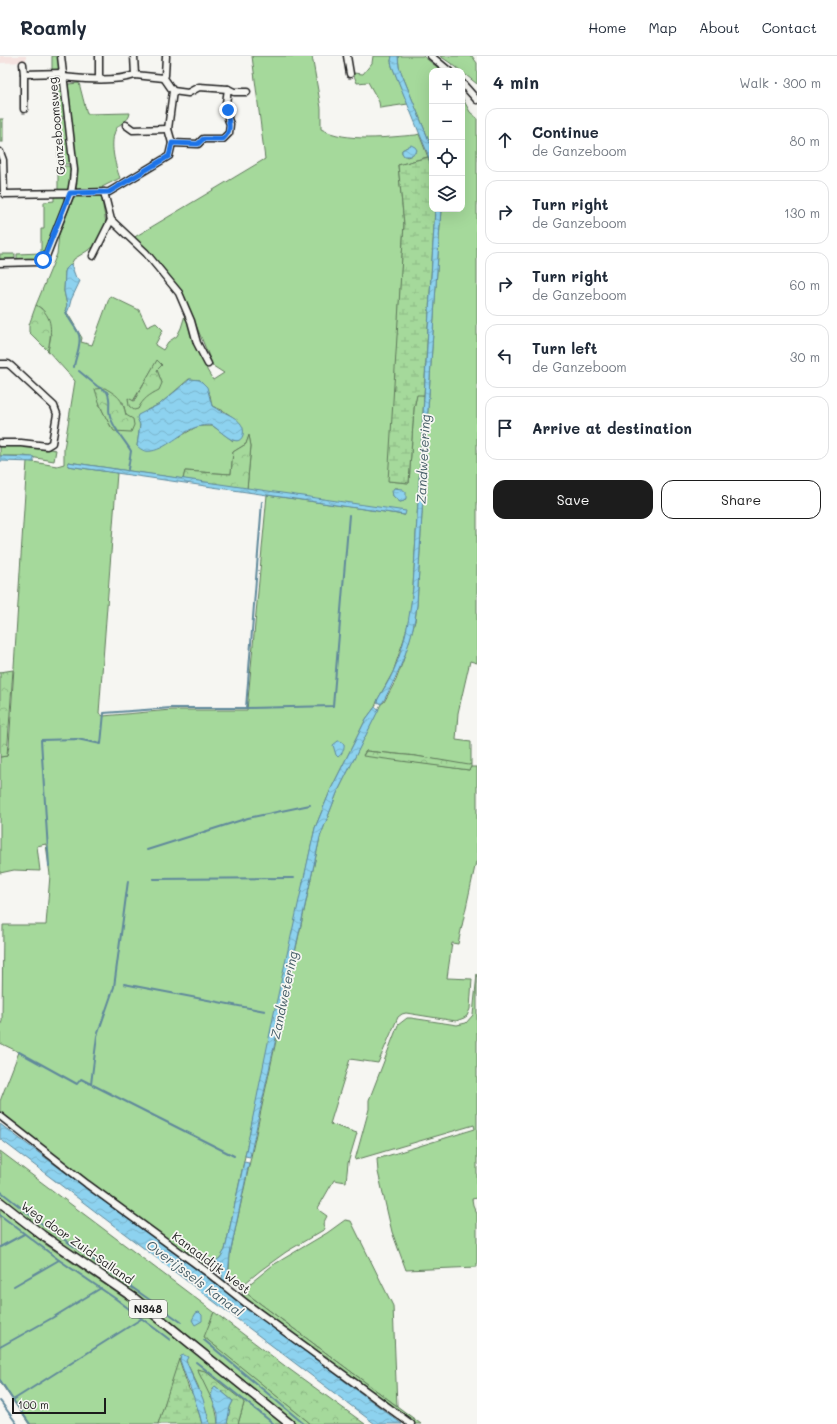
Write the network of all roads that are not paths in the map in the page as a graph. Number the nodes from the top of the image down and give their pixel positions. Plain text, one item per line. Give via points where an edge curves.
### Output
1 (61, 56) edge
2 (99, 56) edge
3 (134, 56) edge
4 (166, 56) edge
5 (348, 56) edge
6 (431, 56) edge
7 (23, 64) dead end
8 (445, 68) edge
9 (24, 74) junction
10 (350, 74) dead end
11 (64, 75) junction
12 (135, 75) junction
13 (164, 78) junction
14 (99, 79) junction
15 (465, 86) edge
16 (228, 89) junction
17 (173, 91) junction
18 (247, 92) dead end
19 (477, 100) edge
20 (24, 109) dead end
21 (126, 125) dead end
22 (168, 129) junction
23 (172, 143) junction
24 (0, 152) edge
25 (104, 192) junction
26 (70, 193) junction
27 (111, 220) junction
28 (93, 256) dead end
29 (0, 263) edge
30 (0, 364) edge
31 (208, 364) dead end
32 (0, 443) edge
33 (0, 1116) edge
34 (0, 1202) edge
35 (290, 1424) edge
36 (411, 1424) edge

1 - 11 street, Ganzeboomsweg
2 - 14 street
3 - 12 street
4 - 13 street
5 - 10 street
6 - 8 street
7 - 9 street
9 - 11 street
9 - 20 street
11 - 14 street
11 - 26 street, Ganzeboomsweg via 74,170
12 - 13 street
12 - 14 street via 128,78
13 - 17 street
15 - 19 street
16 - 17 street via 199,87 188,93
16 - 18 street via 234,92
16 - 23 street via 226,103 230,124 229,133 223,139 203,139 198,144
17 - 22 street
21 - 22 street via 133,130
22 - 23 street
23 - 25 street via 169,156 109,192
24 - 26 street via 4,160 4,194
25 - 26 street
25 - 27 street
26 - 29 street, Ganzeboomsweg via 43,260
27 - 28 street
27 - 31 street via 146,253 179,293 197,343
30 - 32 street via 11,366 54,406 57,414 50,445
33 - 36 street, Kanaaldijk West via 253,1309
34 - 35 main road, Weg door Zuid-Salland / N348 via 42,1235 134,1298

